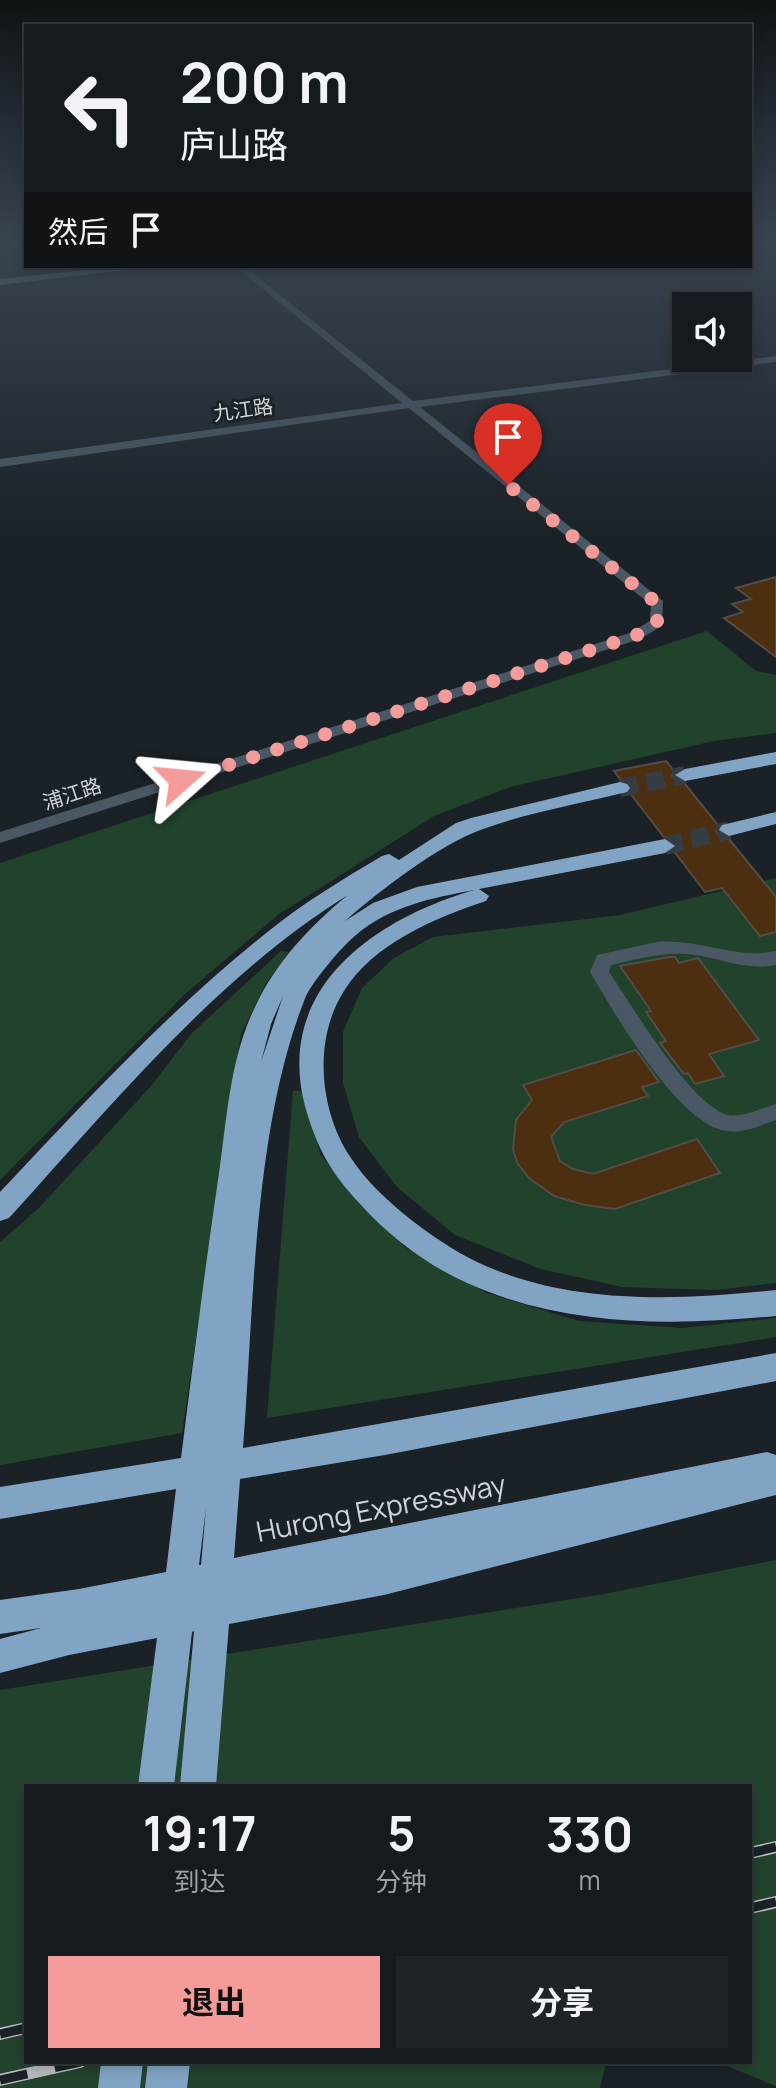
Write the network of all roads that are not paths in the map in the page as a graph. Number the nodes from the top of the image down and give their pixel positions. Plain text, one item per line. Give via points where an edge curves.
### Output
1 (331, 341) edge
2 (776, 359) edge
3 (408, 405) junction
4 (0, 463) edge
5 (776, 758) edge
6 (685, 775) tunnel mouth
7 (620, 788) tunnel mouth
8 (776, 818) edge
9 (478, 822) junction
10 (729, 830) tunnel mouth
11 (0, 838) edge
12 (665, 846) tunnel mouth
13 (595, 860) junction
14 (776, 958) edge
15 (776, 1112) edge
16 (0, 1210) edge
17 (776, 1303) edge
18 (776, 1367) edge
19 (776, 1465) edge
20 (776, 1480) edge
21 (0, 1503) edge
22 (0, 1617) edge
23 (74, 1622) junction
24 (0, 1656) edge
25 (156, 1784) edge
26 (198, 1784) edge
27 (122, 2064) edge
28 (169, 2064) edge
29 (119, 2088) edge
30 (166, 2088) edge

1 - 3 street
2 - 3 street, 九江路
3 - 4 street, 九江路
3 - 11 street, 浦江路 via 658,604 657,623 635,636
5 - 6 highway
7 - 9 highway
8 - 10 highway
9 - 16 highway via 351,882 212,989
9 - 25 highway via 421,853 333,920 298,956 258,1027 227,1209
12 - 13 highway
13 - 17 highway via 439,908 371,948 338,981 317,1026 310,1058 335,1152 374,1203 408,1233 450,1262 494,1282 554,1301 675,1313
13 - 26 highway via 417,894 381,908 347,930 297,990 267,1080 248,1206
14 - 15 street via 737,962 662,946 604,960 599,972 688,1099 706,1114 742,1123
18 - 21 highway via 385,1440
19 - 23 highway, Hurong Expressway via 390,1543
20 - 23 highway via 384,1578
22 - 23 highway, Hurong Expressway
23 - 24 highway
27 - 29 highway
28 - 30 highway

